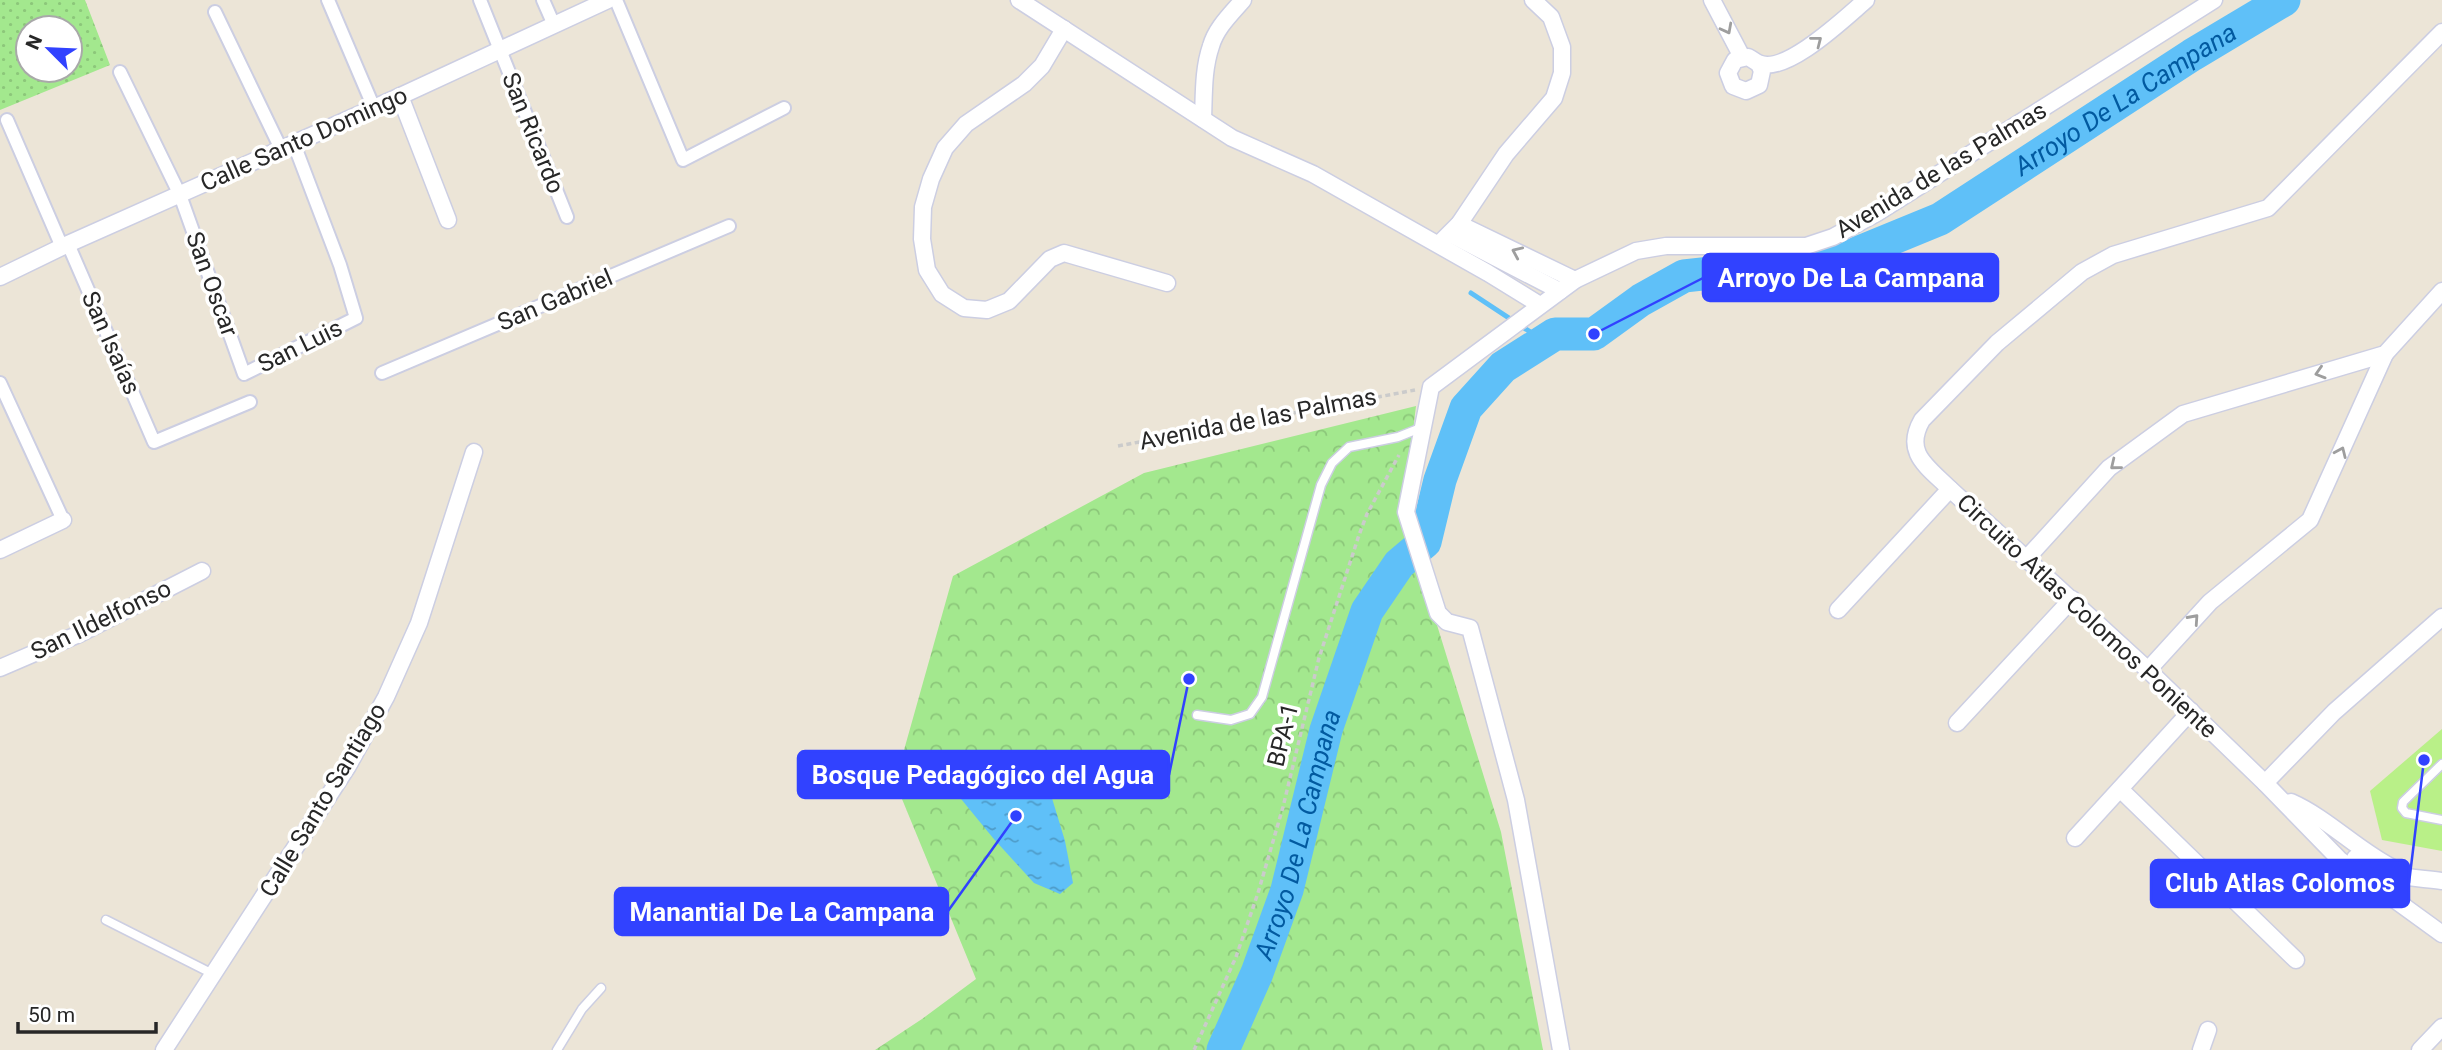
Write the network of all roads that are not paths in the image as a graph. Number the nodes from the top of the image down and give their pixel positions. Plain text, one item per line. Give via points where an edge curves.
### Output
1 (328, 0) edge
2 (480, 0) edge
3 (544, 0) edge
4 (608, 0) edge
5 (615, 0) edge
6 (1019, 0) edge
7 (1243, 0) edge
8 (1533, 0) edge
9 (1712, 0) edge
10 (1866, 0) edge
11 (2214, 0) edge
12 (215, 12) dead end
13 (554, 25) junction
14 (1064, 29) junction
15 (2442, 32) edge
16 (500, 50) junction
17 (1742, 57) junction
18 (1759, 64) junction
19 (120, 72) dead end
20 (400, 96) junction
21 (784, 107) dead end
22 (374, 108) junction
23 (1203, 119) junction
24 (7, 120) dead end
25 (287, 147) junction
26 (180, 195) junction
27 (567, 217) dead end
28 (448, 220) dead end
29 (729, 226) dead end
30 (1449, 234) junction
31 (65, 245) junction
32 (0, 276) edge
33 (1575, 279) junction
34 (1167, 283) dead end
35 (1560, 291) junction
36 (2442, 291) edge
37 (1533, 310) junction
38 (2385, 354) junction
39 (382, 373) dead end
40 (244, 374) joint
41 (0, 383) edge
42 (250, 402) dead end
43 (1415, 430) junction
44 (474, 452) dead end
45 (1950, 489) junction
46 (63, 520) joint
47 (0, 551) edge
48 (2027, 558) junction
49 (202, 571) dead end
50 (2072, 599) junction
51 (1838, 610) dead end
52 (2442, 617) edge
53 (0, 668) edge
54 (2148, 670) junction
55 (2191, 711) junction
56 (1197, 715) dead end
57 (1957, 723) dead end
58 (2442, 764) edge
59 (2265, 783) junction
60 (2120, 789) junction
61 (2442, 820) edge
62 (2075, 838) dead end
63 (2367, 880) junction
64 (2442, 881) edge
65 (2442, 887) edge
66 (106, 920) dead end
67 (2442, 934) edge
68 (2295, 960) dead end
69 (213, 974) junction
70 (601, 988) dead end
71 (2442, 1027) edge
72 (2208, 1030) dead end
73 (163, 1050) edge
74 (557, 1050) edge
75 (1561, 1050) edge
76 (2201, 1050) edge
77 (2420, 1050) edge

1 - 22 street
2 - 16 street, San Ricardo
3 - 13 street
4 - 13 street, Calle Santo Domingo
5 - 21 street via 683,160
6 - 14 street
7 - 23 street via 1211,45
8 - 30 street via 1551,17 1562,47 1562,73 1554,98 1506,154
9 -> 17 street
18 -> 10 street via 1801,53
11 - 33 street, Avenida de las Palmas via 1833,237 1806,246 1666,246 1636,251
12 - 25 street
13 - 16 street, Calle Santo Domingo
14 - 23 street
14 - 34 street via 1042,66 1024,84 966,124 944,148 923,207 927,270 942,294 964,308 987,310 1009,301 1050,259 1064,253
15 - 45 street, Circuito Atlas Colomos Poniente via 2267,208 2113,255 2082,272 1997,342 1914,433 1921,459
16 - 20 street, Calle Santo Domingo
16 - 27 street, San Ricardo
17 - 18 street
17 - 18 street via 1728,73 1739,90 1746,92 1759,85
19 - 26 street, San Oscar
20 - 22 street, Calle Santo Domingo
20 - 28 street
22 - 25 street, Calle Santo Domingo
23 - 30 street via 1232,138
24 - 31 street, San Isaías
25 - 26 street, Calle Santo Domingo
25 - 40 street, San Luis via 340,265 356,318
26 - 31 street, Calle Santo Domingo
26 - 40 street, San Oscar
29 - 39 street, San Gabriel
33 -> 30 street
30 - 35 street
30 - 37 street
31 - 32 street, Calle Santo Domingo
31 - 42 street, San Isaías via 154,442
33 - 35 street, Avenida de las Palmas
35 - 37 street, Avenida de las Palmas
36 - 38 street
37 - 43 street, Avenida de las Palmas via 1431,387
38 -> 48 street via 2183,414 2109,468
54 -> 38 street via 2210,602 2310,520
41 - 46 street
43 - 56 lane via 1349,447 1332,463 1321,485 1262,697 1250,714 1231,720
43 - 75 street via 1406,512 1438,613 1447,622 1470,628 1516,800
44 - 69 street, Calle Santo Santiago via 419,623 386,697 348,766
45 - 48 street, Circuito Atlas Colomos Poniente
45 - 51 street
46 - 47 street
48 - 50 street, Circuito Atlas Colomos Poniente
49 - 53 street, San Ildelfonso via 79,634
50 - 54 street, Circuito Atlas Colomos Poniente
50 - 57 street
52 - 59 street via 2334,712
54 - 55 street, Circuito Atlas Colomos Poniente
55 - 59 street, Circuito Atlas Colomos Poniente
55 - 60 street
58 - 61 lane via 2402,808 2406,813
59 - 63 street via 2340,860
59 - 64 street via 2367,867
60 - 62 street
60 - 68 street
63 - 65 street
63 - 67 street
66 - 69 lane
69 - 73 street, Calle Santo Santiago
70 - 74 lane
71 - 77 street
72 - 76 street

